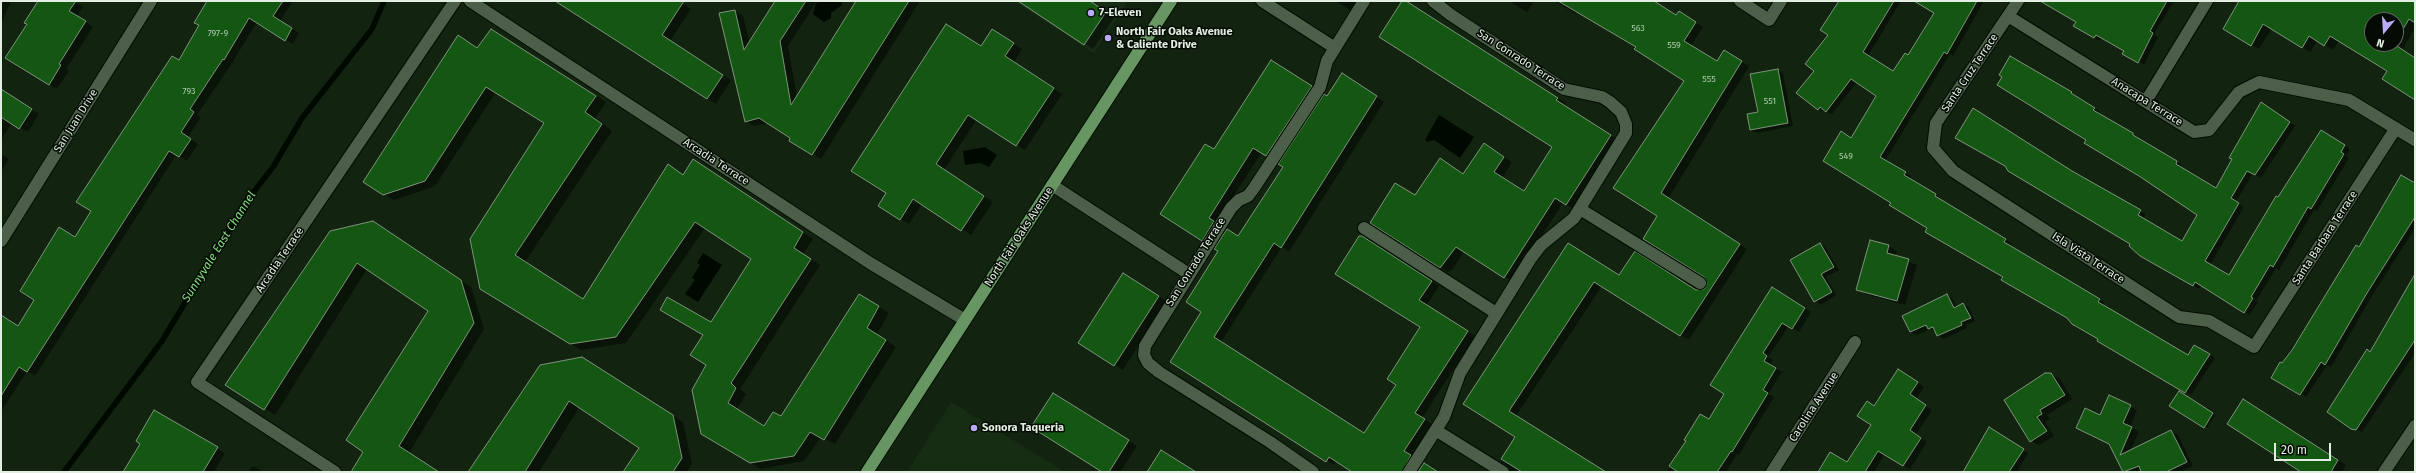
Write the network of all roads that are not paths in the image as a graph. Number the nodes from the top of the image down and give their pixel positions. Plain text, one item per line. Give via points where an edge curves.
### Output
1 (151, 1) edge
2 (455, 1) edge
3 (470, 1) edge
4 (1171, 1) edge
5 (1262, 1) edge
6 (1364, 1) edge
7 (1433, 1) edge
8 (1740, 1) edge
9 (1781, 1) edge
10 (2018, 1) edge
11 (2207, 1) edge
12 (2008, 16) junction
13 (1335, 48) junction
14 (2146, 101) junction
15 (2396, 128) junction
16 (2415, 140) edge
17 (1933, 148) joint
18 (1052, 185) junction
19 (1580, 209) junction
20 (1364, 228) dead end
21 (1, 241) edge
22 (1189, 274) junction
23 (1700, 284) dead end
24 (1496, 314) junction
25 (965, 320) junction
26 (1855, 342) dead end
27 (2254, 347) joint
28 (2415, 426) edge
29 (1436, 431) junction
30 (335, 472) edge
31 (867, 472) edge
32 (1313, 472) edge
33 (1409, 472) edge
34 (1503, 472) edge
35 (1772, 472) edge
36 (2384, 472) edge

1 - 21 street, San Juan Drive
2 - 30 street, Arcadia Terrace via 197,382
3 - 25 street, Arcadia Terrace via 870,263
4 - 18 main road, North Fair Oaks Avenue
5 - 13 street
6 - 13 street, San Conrado Terrace
7 - 19 street, San Conrado Terrace via 1564,89 1602,97 1621,112 1626,124 1626,133
8 - 9 street via 1769,20
10 - 12 street, Santa Cruz Terrace
11 - 14 street
12 - 14 street, Anacapa Terrace
12 - 17 street, Santa Cruz Terrace via 1936,123
13 - 22 street, San Conrado Terrace via 1327,61 1320,87 1254,188 1248,196 1231,208
14 - 15 street, Anacapa Terrace via 2194,132 2209,130 2238,92 2259,82 2348,100
15 - 16 street, Anacapa Terrace
15 - 27 street, Santa Barbara Terrace
17 - 27 street, Isla Vista Terrace via 1953,171 2179,317 2209,321
18 - 22 street
18 - 25 main road, North Fair Oaks Avenue
19 - 23 street
19 - 24 street, San Conrado Terrace via 1574,218 1541,245
20 - 24 street
22 - 32 street, San Conrado Terrace via 1145,346 1144,355 1148,363
24 - 29 street, San Conrado Terrace via 1460,373 1444,417
25 - 31 main road, North Fair Oaks Avenue
26 - 35 street, Carolina Avenue
28 - 36 street
29 - 33 street, San Conrado Terrace
29 - 34 street

